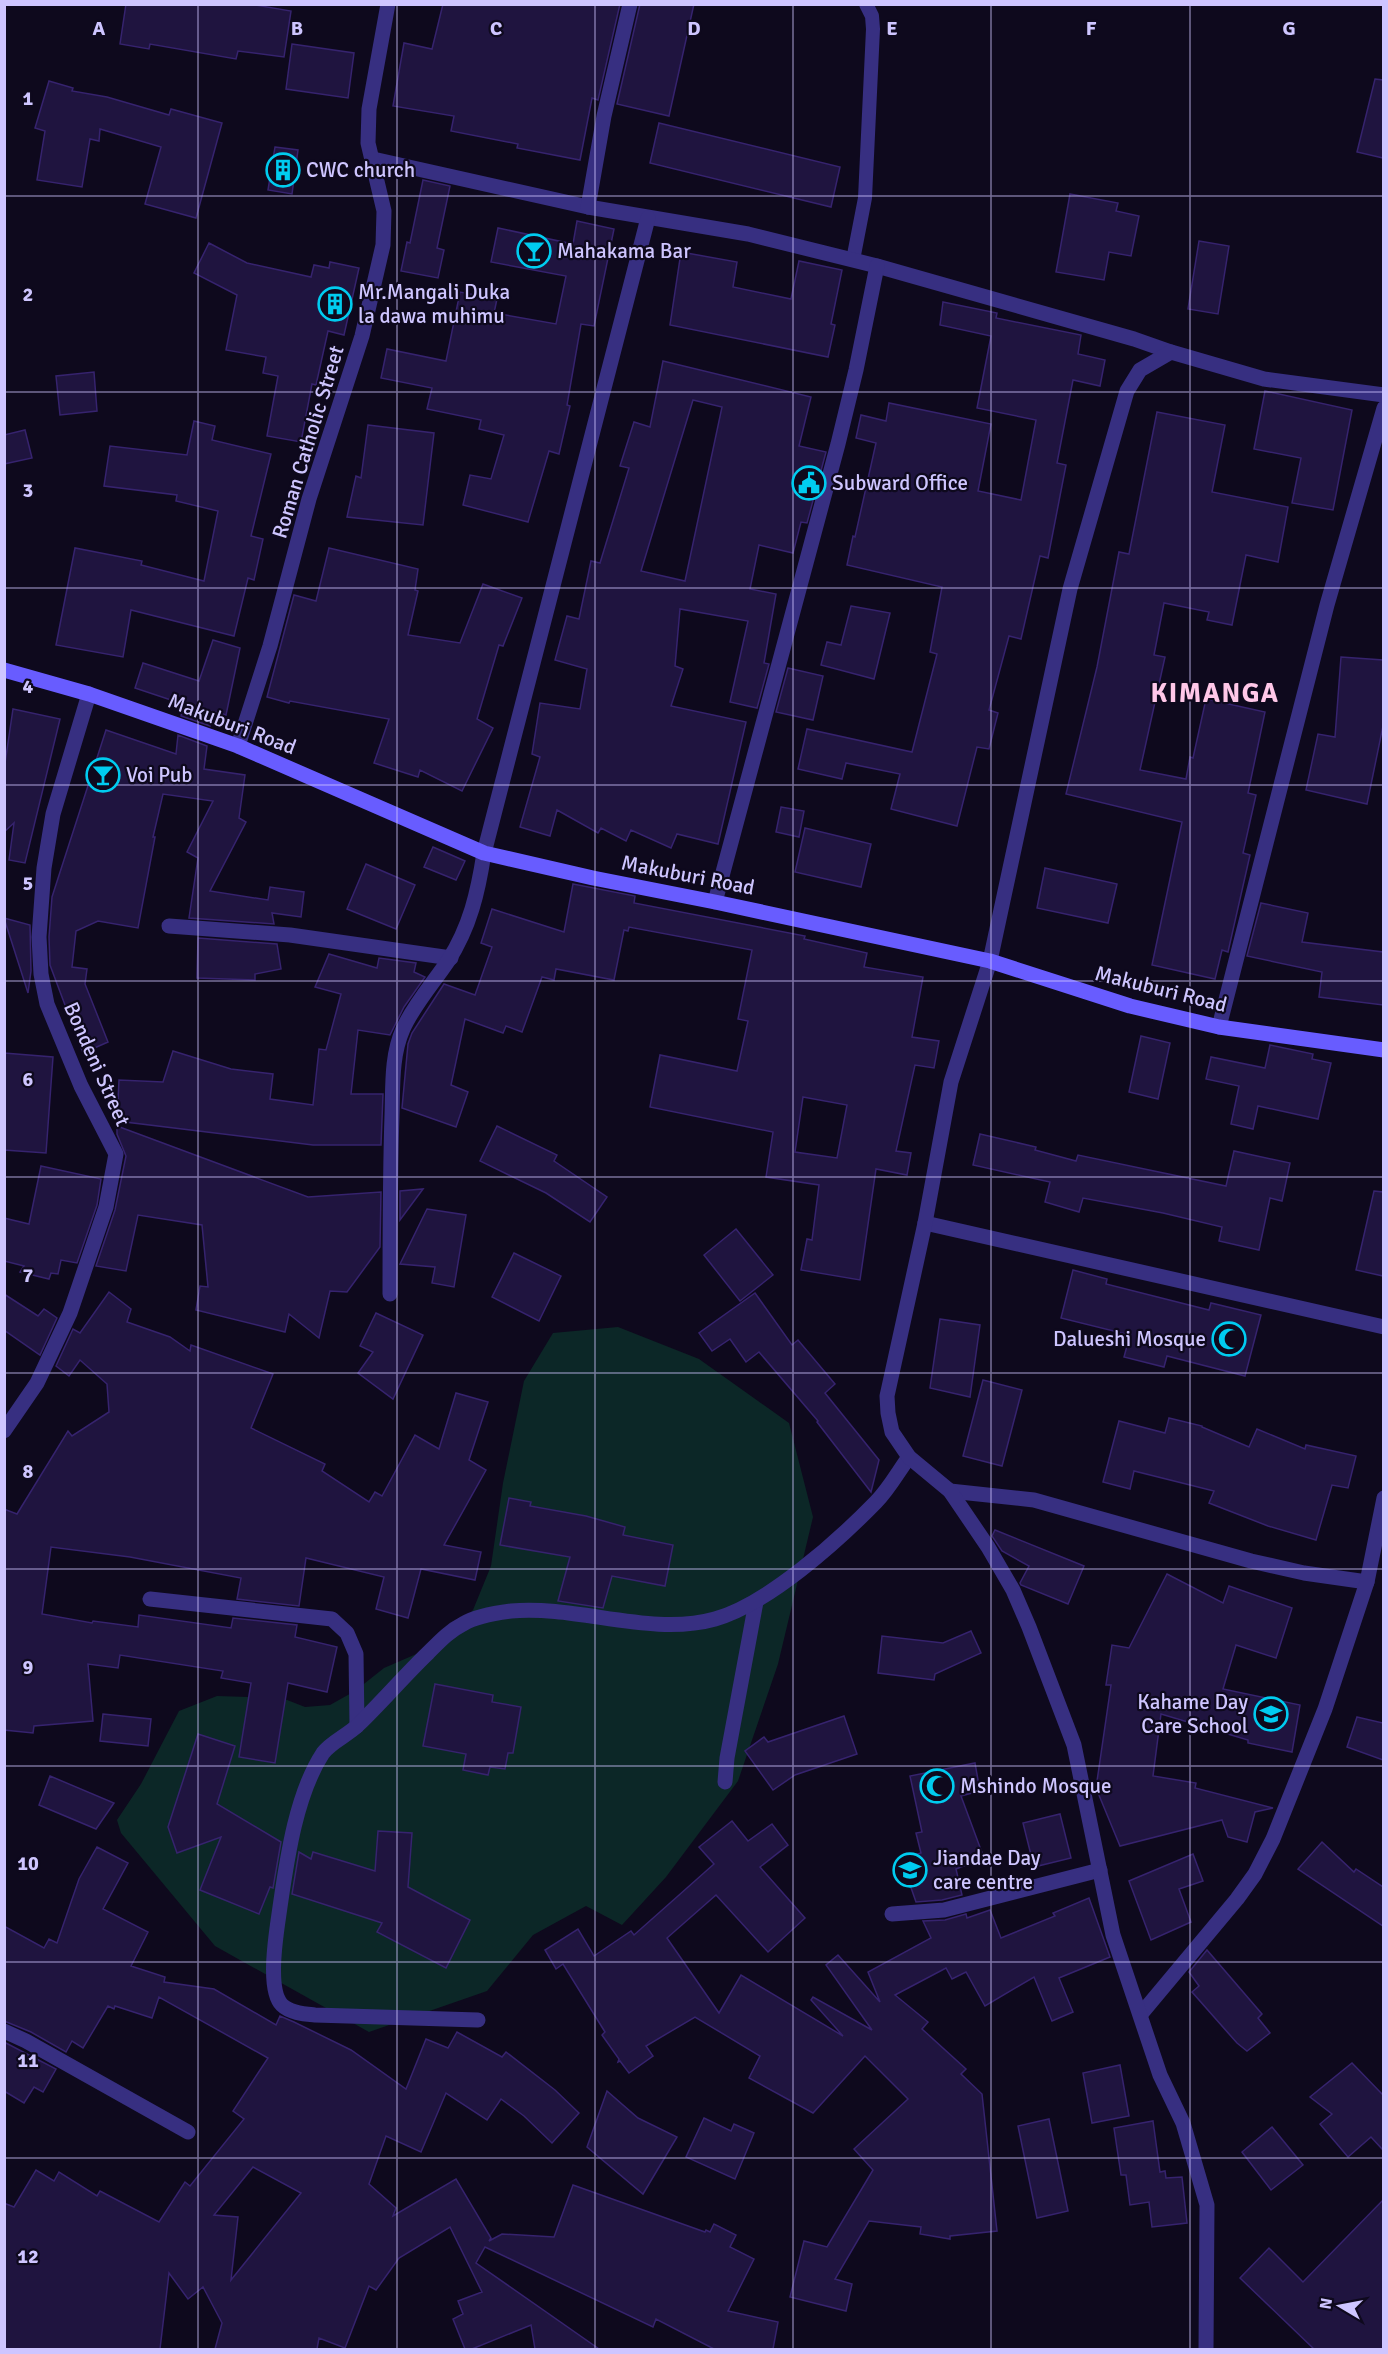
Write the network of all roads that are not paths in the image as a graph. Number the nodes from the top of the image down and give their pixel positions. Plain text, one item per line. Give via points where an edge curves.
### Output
1 (388, 4) edge
2 (630, 4) edge
3 (866, 4) edge
4 (373, 159) junction
5 (588, 207) junction
6 (648, 218) junction
7 (853, 260) junction
8 (877, 266) junction
9 (1171, 352) junction
10 (1383, 395) edge
11 (1383, 408) edge
12 (4, 670) edge
13 (89, 694) junction
14 (238, 746) junction
15 (484, 853) junction
16 (715, 902) junction
17 (169, 926) dead end
18 (451, 958) junction
19 (990, 961) junction
20 (1219, 1027) junction
21 (1383, 1050) edge
22 (925, 1223) junction
23 (390, 1294) dead end
24 (1383, 1327) edge
25 (4, 1431) edge
26 (909, 1457) junction
27 (950, 1491) junction
28 (1383, 1498) edge
29 (1367, 1582) junction
30 (150, 1599) dead end
31 (756, 1602) junction
32 (357, 1726) junction
33 (725, 1782) dead end
34 (1100, 1870) junction
35 (892, 1914) dead end
36 (1141, 2014) junction
37 (478, 2020) dead end
38 (4, 2031) edge
39 (188, 2132) dead end
40 (1206, 2349) edge

1 - 4 street, Roman Catholic Street via 369,109 368,143
2 - 5 street
3 - 7 lane via 873,29 866,188
4 - 5 street
4 - 14 street, Roman Catholic Street via 384,211 383,245 362,336 309,499 270,646
5 - 6 street
6 - 7 street via 747,234
6 - 15 street
7 - 8 street
8 - 9 street
8 - 16 street via 838,444
9 - 10 street via 1264,379
9 - 19 street via 1140,370 1126,391 1070,589
11 - 20 street via 1327,605
12 - 13 street, Makuburi Road
13 - 14 street, Makuburi Road
13 - 25 street, Bondeni Street via 53,814 44,868 39,937 41,974 46,1004 116,1154 106,1207 70,1313 37,1383
14 - 15 street, Makuburi Road
15 - 16 street, Makuburi Road
15 - 18 street via 469,922
16 - 19 street, Makuburi Road
17 - 18 street via 290,935
18 - 23 street via 403,1029 395,1058
19 - 20 street, Makuburi Road via 1131,1006
19 - 22 street via 951,1082
20 - 21 street, Makuburi Road
22 - 24 street
22 - 26 street via 887,1396 892,1432
26 - 27 street
26 - 31 street via 878,1500 786,1581
27 - 29 street via 1034,1500 1251,1561
27 - 34 street via 1013,1590 1029,1627 1074,1745
28 - 29 street
29 - 36 street via 1325,1709 1255,1874
30 - 32 street via 332,1619 347,1633 356,1654
31 - 32 street via 717,1619 693,1624 659,1625 550,1610 510,1611 463,1623 445,1636
31 - 33 street
32 - 37 street via 324,1751 303,1796 280,1907 275,1993 283,2006 315,2015
34 - 35 street via 944,1910
34 - 36 street via 1113,1935
36 - 40 street via 1160,2075 1183,2123 1207,2205
38 - 39 street

